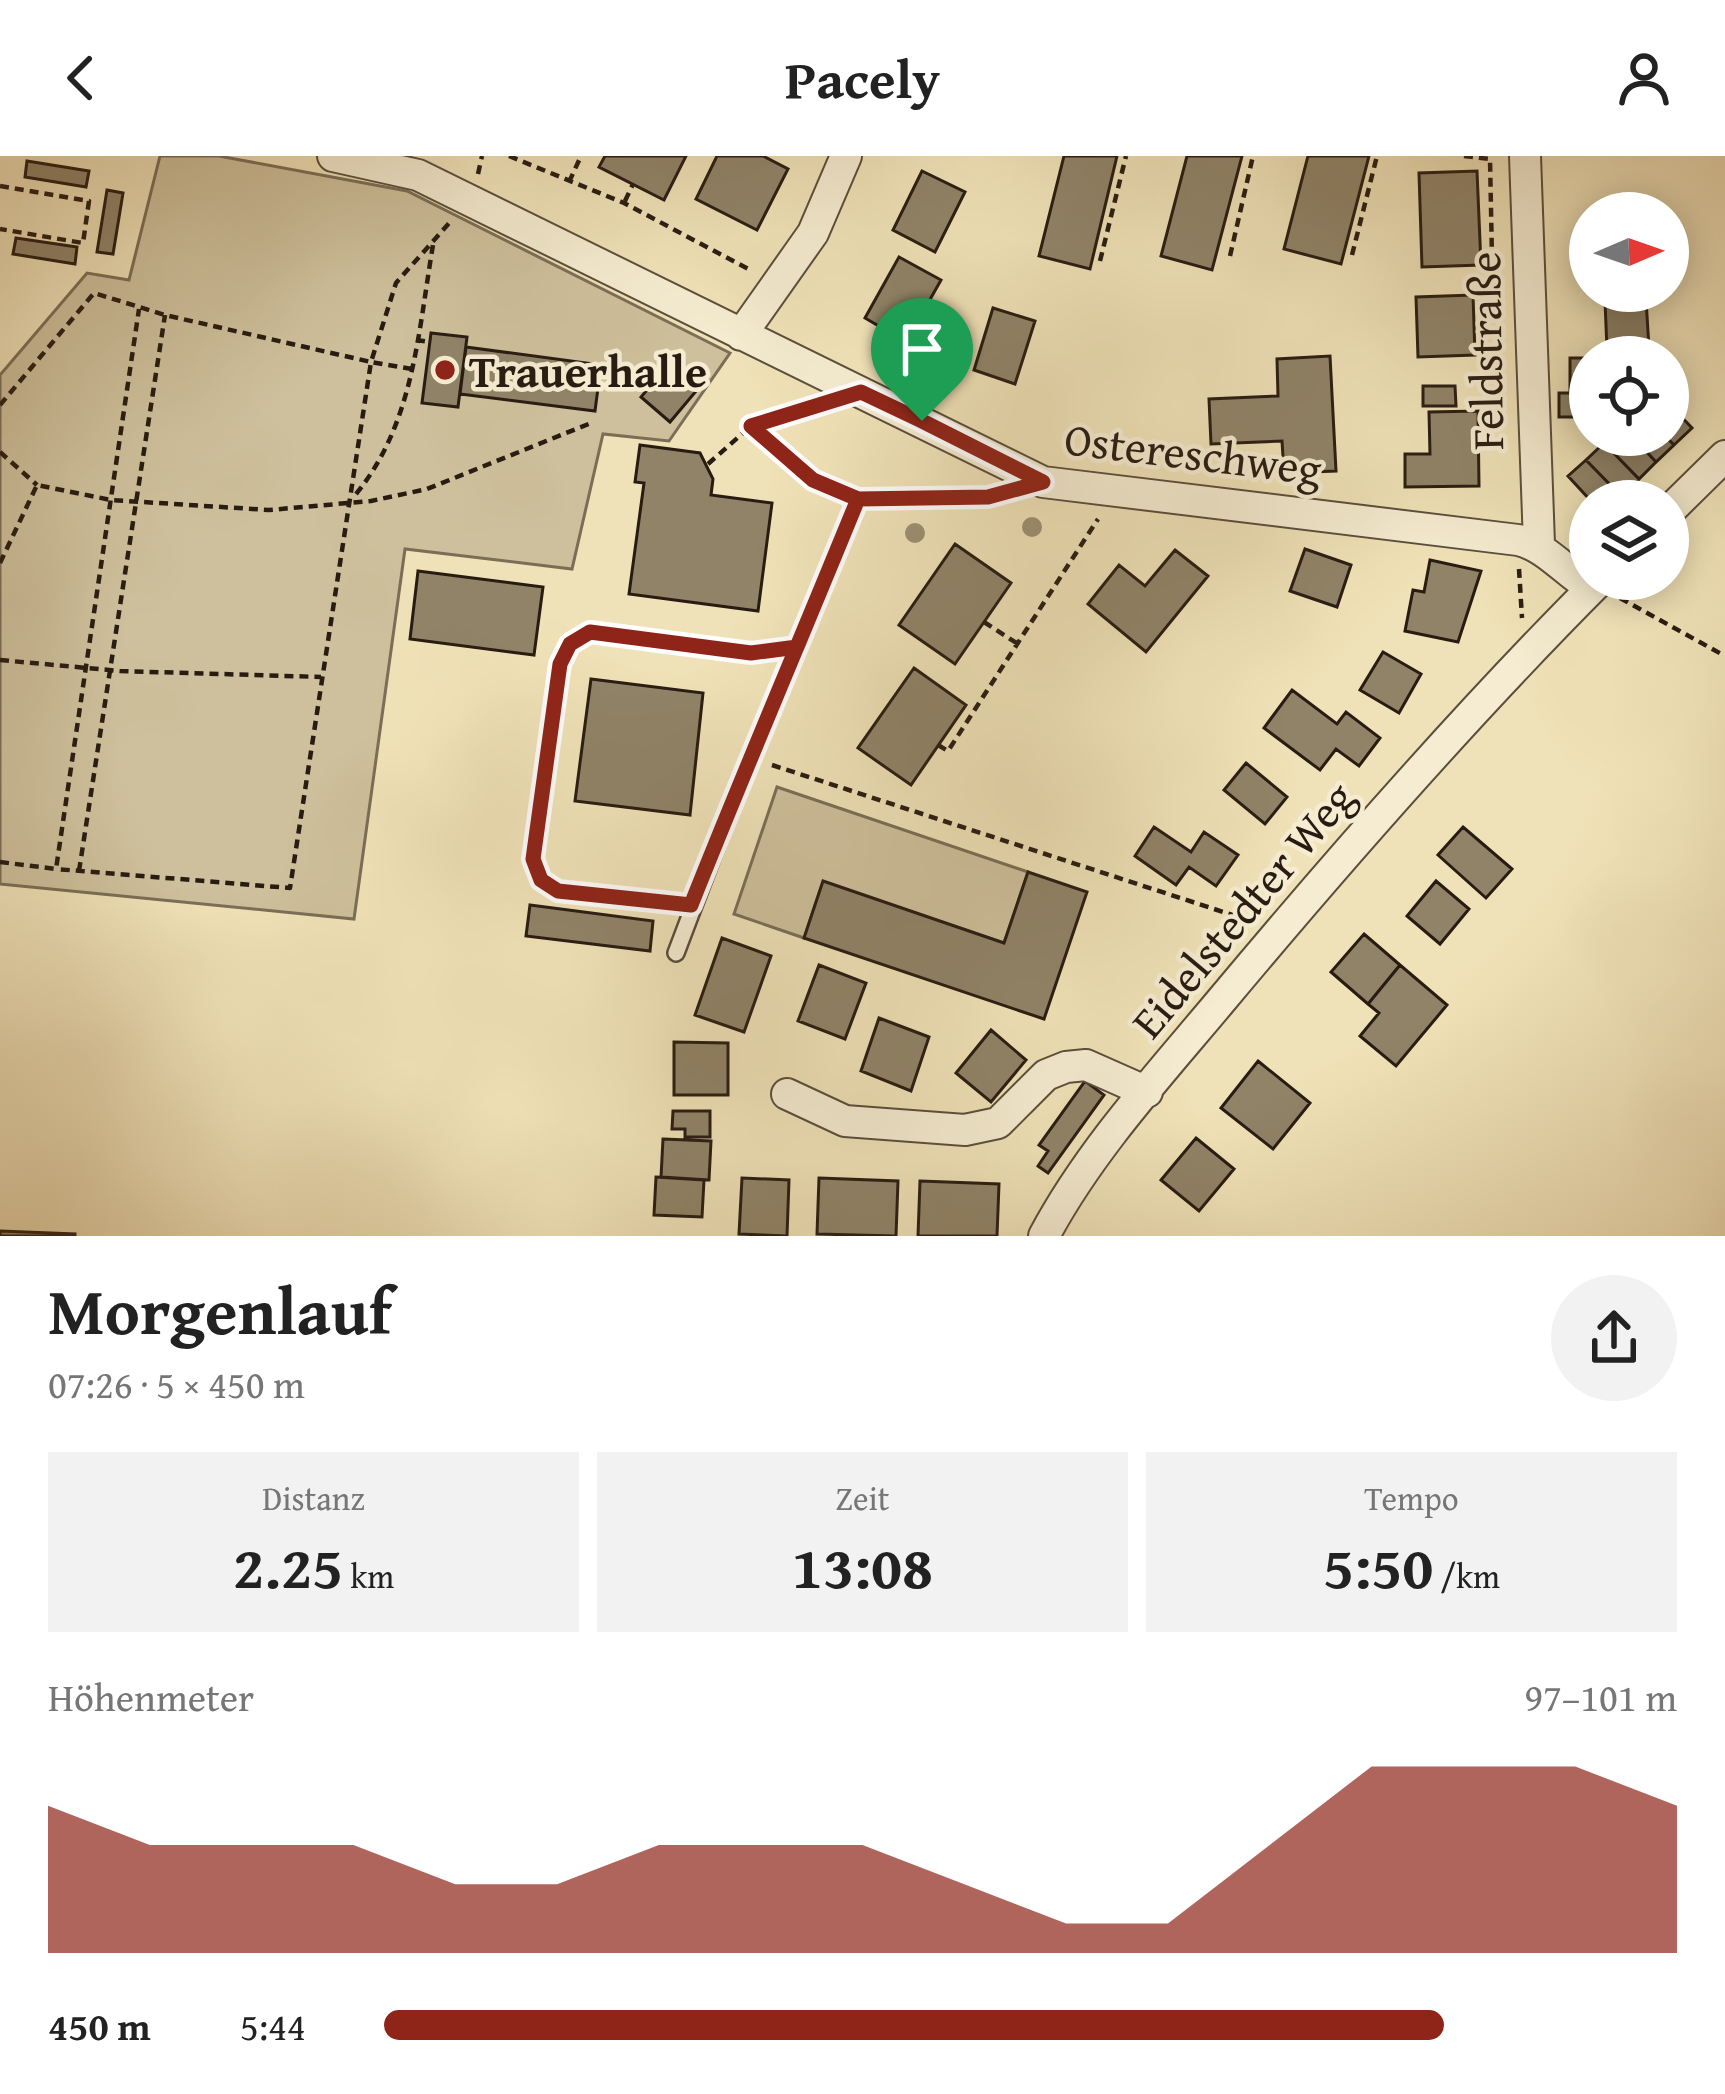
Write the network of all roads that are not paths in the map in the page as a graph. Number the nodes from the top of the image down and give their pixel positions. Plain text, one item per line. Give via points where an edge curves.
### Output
1 (333, 156) edge
2 (846, 156) edge
3 (1525, 156) edge
4 (741, 335) junction
5 (1725, 456) edge
6 (1043, 482) junction
7 (1689, 491) edge
8 (1528, 542) junction
9 (1569, 573) edge
10 (1581, 600) edge
11 (797, 647) junction
12 (691, 905) junction
13 (676, 953) dead end
14 (1147, 1092) junction
15 (787, 1094) dead end
16 (1044, 1236) edge

1 - 4 street, Ostereschweg via 418,175
2 - 4 street via 813,233
3 - 8 street, Feldstraße
4 - 6 street, Ostereschweg
5 - 7 street
6 - 8 street, Ostereschweg
6 - 11 lane via 988,497 858,499
8 - 9 street
10 - 14 street, Eidelstedter Weg via 1280,931
11 - 12 lane
11 - 12 lane via 751,653 590,632 570,644 560,664 533,859 541,880 558,891
12 - 13 lane
14 - 15 street via 1086,1065 1066,1067 1046,1075 998,1123 964,1130 845,1120
14 - 16 street, Eidelstedter Weg

